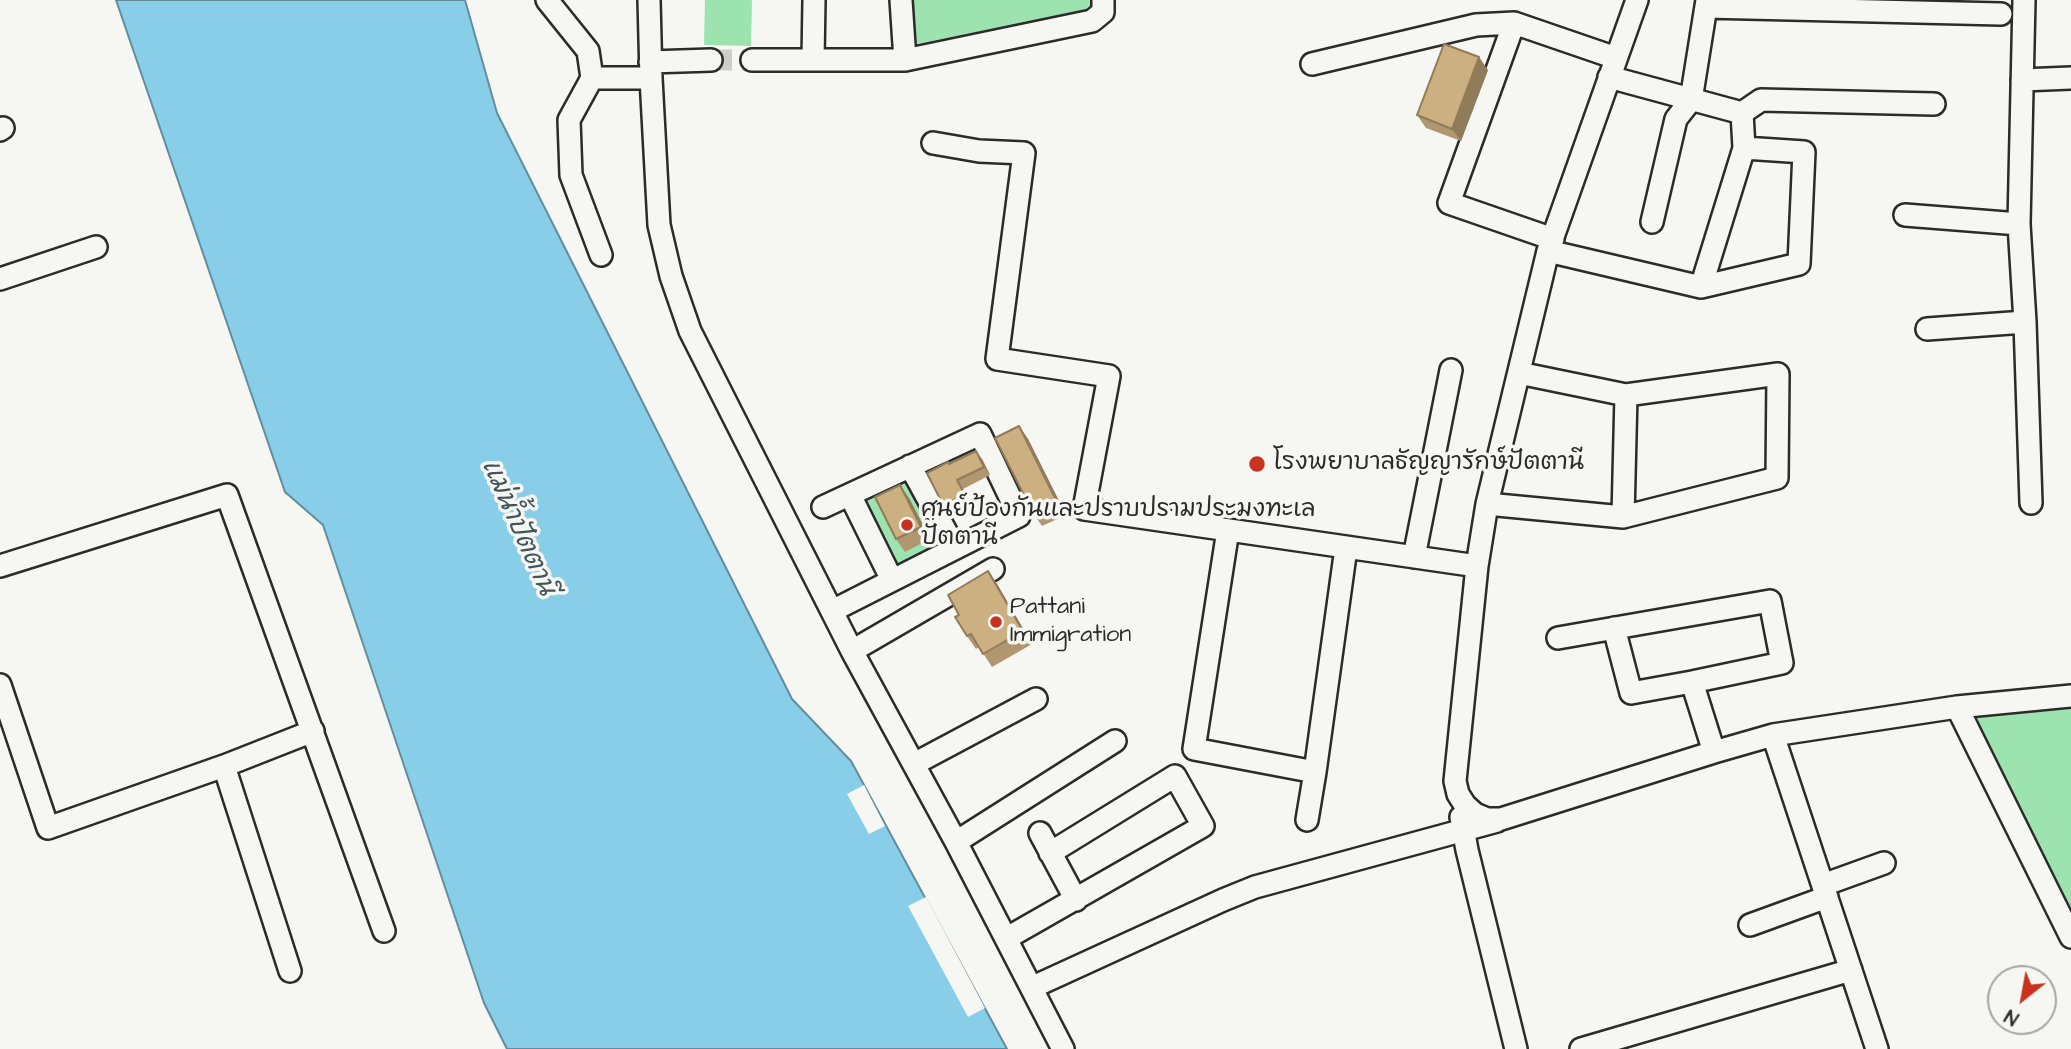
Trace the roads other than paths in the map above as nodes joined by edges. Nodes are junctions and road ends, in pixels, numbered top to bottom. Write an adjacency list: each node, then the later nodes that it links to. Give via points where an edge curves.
1 (547, 0): 18 (street, via 587,51)
2 (649, 0): 17 (street)
3 (814, 0): 13 (street)
4 (901, 0): 14 (street)
5 (1103, 0): 14 (street, via 1103,12 1092,21)
6 (1637, 0): 16 (street)
7 (2024, 0): 20 (street)
8 (1707, 3): 9 (street); 21 (street)
9 (2001, 14)
10 (1514, 23): 15 (street, via 1476,25); 16 (street); 29 (street, via 1449,203)
11 (711, 60): 17 (street)
12 (751, 60): 13 (street)
13 (813, 60): 14 (street)
14 (905, 60)
15 (1312, 64)
16 (1613, 68): 21 (street); 29 (street)
17 (650, 70): 18 (street); 53 (street, via 659,225 675,287 715,384)
18 (592, 78): 31 (street, via 569,120 571,175)
19 (2071, 78): 20 (street)
20 (2022, 80): 28 (street)
21 (1691, 100): 23 (street); 27 (street, via 1676,119)
22 (1934, 104): 23 (street, via 1761,100)
23 (1742, 113): 25 (street)
24 (933, 143): 45 (street, via 1024,153 997,359 1109,376 1084,509)
25 (1744, 148): 33 (street); 33 (street, via 1804,152 1799,264)
26 (1905, 215): 28 (street)
27 (1652, 222)
28 (2019, 224): 34 (street)
29 (1550, 245): 33 (street); 37 (street)
30 (96, 247): 32 (street)
31 (601, 256)
32 (0, 279)
33 (1701, 287)
34 (2025, 322): 35 (street); 42 (street)
35 (1927, 328)
36 (1451, 370): 48 (street)
37 (1519, 373): 38 (street); 41 (street)
38 (1626, 395): 44 (street); 44 (street, via 1778,374 1777,478)
39 (910, 466): 40 (street); 46 (street); 46 (street, via 980,434 1019,516)
40 (850, 495): 43 (street); 52 (street)
41 (1487, 503): 44 (street); 50 (street)
42 (2031, 503)
43 (823, 507)
44 (1623, 517)
45 (1228, 530): 47 (street); 68 (street, via 1194,749)
46 (955, 548): 52 (street)
47 (1346, 548): 48 (street); 68 (street)
48 (1414, 557): 50 (street)
49 (0, 566): 62 (street, via 227,495)
50 (1478, 566): 69 (street, via 1455,781)
51 (993, 569): 56 (street)
52 (892, 580): 53 (street)
53 (832, 611): 56 (street)
54 (1614, 628): 55 (street); 57 (street, via 1631,693); 57 (street, via 1770,601 1782,663)
55 (1558, 638)
56 (852, 651): 66 (street)
57 (1692, 682): 65 (street)
58 (0, 685): 67 (street, via 48,828)
59 (2071, 696): 61 (street)
60 (1036, 699): 66 (street)
61 (1957, 707): 63 (street); 81 (street)
62 (313, 732): 67 (street); 80 (street)
63 (1773, 735): 65 (street); 77 (street)
64 (1115, 741): 74 (street)
65 (1714, 752): 71 (street)
66 (914, 764): 74 (street)
67 (224, 766): 84 (street)
68 (1315, 772): 70 (street)
69 (1458, 794): 71 (street, via 1475,814); 72 (street)
70 (1307, 820)
71 (1501, 820): 72 (street)
72 (1464, 831): 85 (street, via 1255,887); 87 (street)
73 (1041, 833): 75 (street)
74 (956, 842): 82 (street)
75 (1050, 853): 78 (street); 78 (street, via 1175,776 1203,826)
76 (1884, 863): 77 (street)
77 (1825, 891): 79 (street); 83 (street)
78 (1076, 900): 82 (street)
79 (1750, 925)
80 (384, 931)
81 (2071, 937)
82 (1007, 938): 85 (street)
83 (1851, 970): 88 (street); 89 (street)
84 (290, 971)
85 (1033, 987): 86 (street)
86 (1063, 1049)
87 (1516, 1049)
88 (1581, 1049)
89 (1877, 1049)

